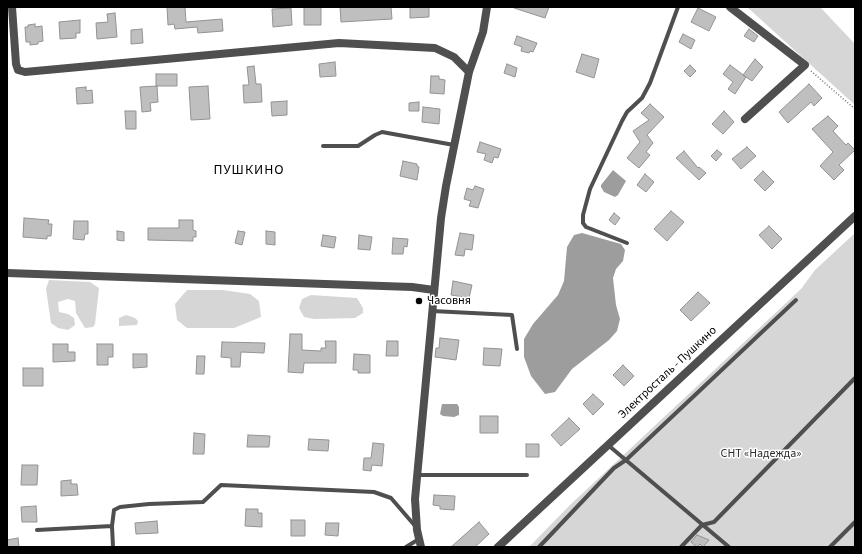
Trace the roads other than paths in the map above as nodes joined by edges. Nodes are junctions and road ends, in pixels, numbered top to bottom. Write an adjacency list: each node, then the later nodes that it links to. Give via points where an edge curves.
1 (12, 7): 5 (street, via 16,64 18,70 25,72 339,43 435,48 454,57)
2 (487, 7): 5 (street, via 483,32)
3 (678, 7): 10 (lane, via 650,83 642,98 627,112 622,121 590,189 583,215 583,223 586,226)
4 (730, 7): 6 (street, via 805,65)
5 (469, 72): 7 (street)
6 (745, 119)
7 (454, 145): 8 (lane, via 382,132 358,146); 12 (street, via 446,186)
8 (323, 146)
9 (855, 216): 17 (street, Электросталь - Пушкино)
10 (627, 243)
11 (7, 273): 12 (street, via 412,287)
12 (434, 290): 14 (street)
13 (796, 300): 18 (lane)
14 (432, 311): 15 (lane, via 512,315); 19 (street)
15 (517, 349)
16 (855, 378): 22 (lane, via 714,522)
17 (608, 445): 18 (lane); 29 (street, Электросталь - Пушкино)
18 (626, 460): 22 (lane); 30 (lane, via 614,468)
19 (417, 475): 20 (lane); 24 (street)
20 (527, 475)
21 (855, 522): 33 (lane)
22 (702, 525): 31 (lane); 32 (lane)
23 (112, 526): 24 (lane, via 114,510 120,507 203,502 221,485 232,484 379,493 391,498); 25 (lane); 27 (lane)
24 (417, 527): 26 (street)
25 (37, 530)
26 (420, 543): 28 (lane)
27 (112, 547)
28 (406, 547)
29 (498, 547)
30 (538, 547)
31 (681, 547)
32 (728, 547)
33 (830, 547)

